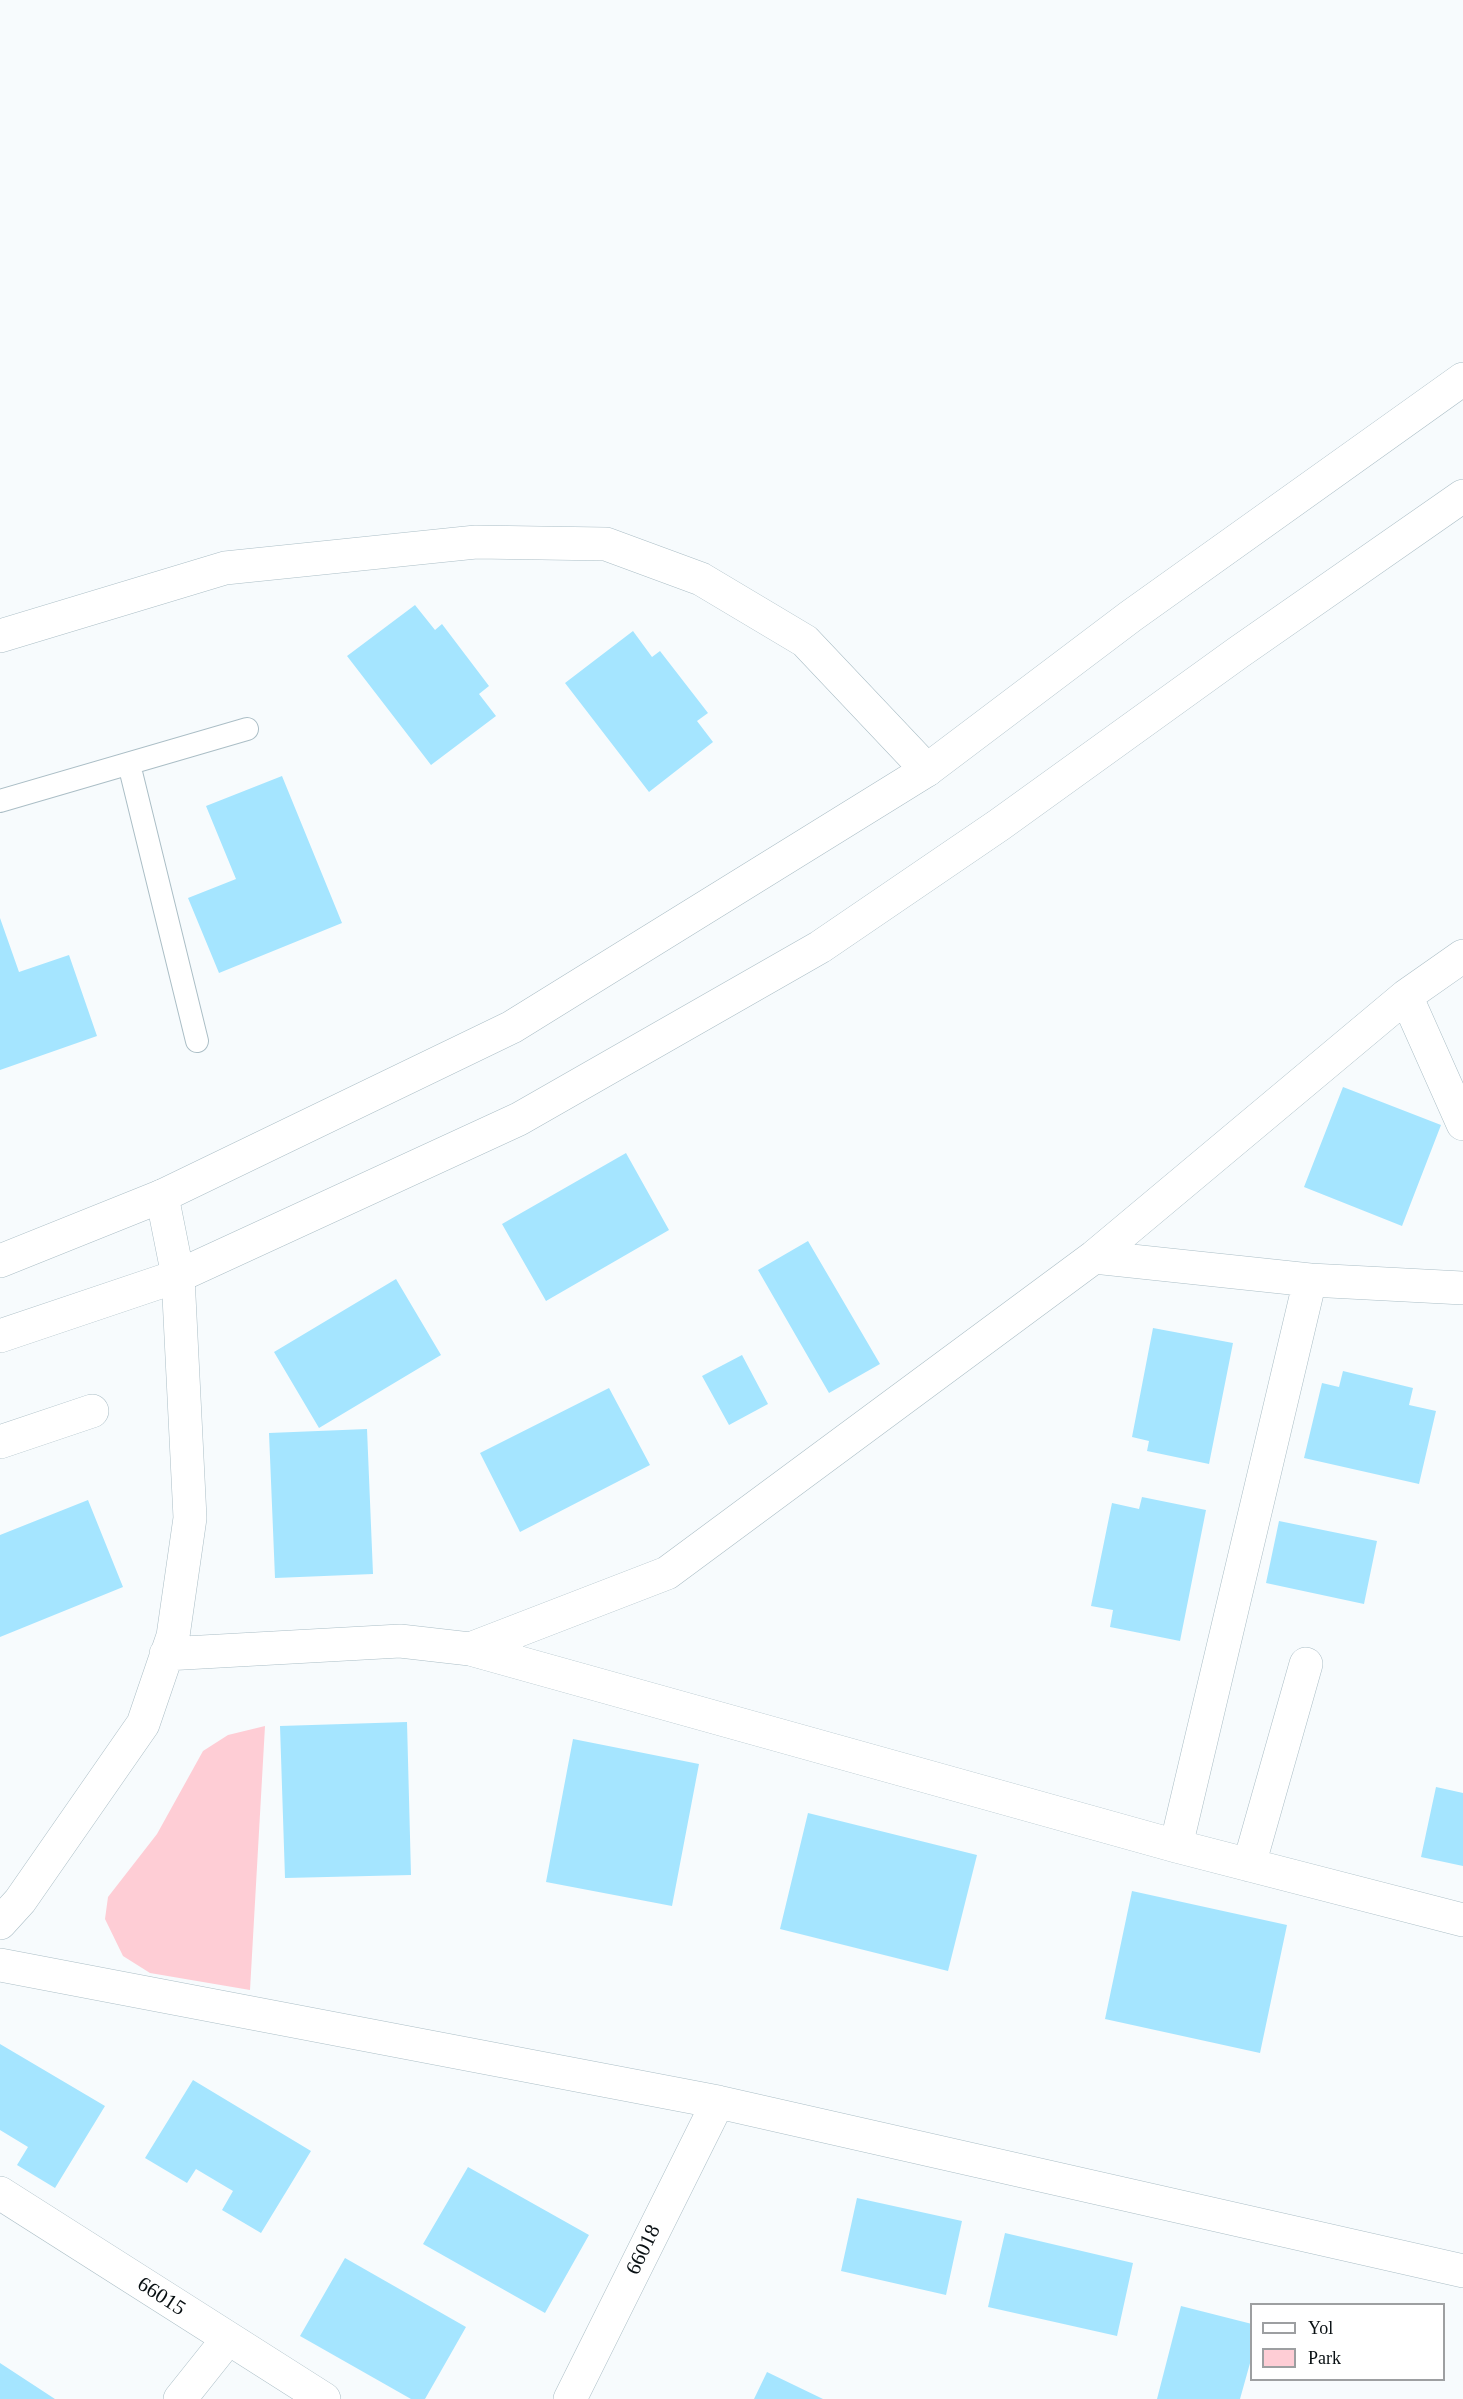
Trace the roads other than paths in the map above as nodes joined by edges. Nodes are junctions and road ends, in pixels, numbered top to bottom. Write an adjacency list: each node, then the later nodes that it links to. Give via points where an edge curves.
1 (1463, 379): 6 (street, via 1131,616)
2 (1463, 496): 15 (street, via 820,947 519,1119)
3 (0, 636): 6 (street, via 225,567 476,542 606,544 701,579 805,641)
4 (247, 729): 5 (lane)
5 (129, 764): 7 (lane); 10 (lane)
6 (927, 770): 12 (street, via 512,1027)
7 (0, 801)
8 (1463, 956): 9 (street)
9 (1406, 996): 11 (street); 13 (street)
10 (197, 1041)
11 (1463, 1124)
12 (162, 1197): 14 (street); 15 (street)
13 (1094, 1257): 16 (street); 21 (street, via 667,1574)
14 (0, 1261)
15 (178, 1276): 18 (street); 22 (street, via 190,1518 173,1636)
16 (1310, 1280): 17 (street); 24 (street)
17 (1463, 1288)
18 (0, 1336)
19 (92, 1411): 20 (street)
20 (0, 1442)
21 (470, 1649): 22 (street, via 400,1641); 24 (street)
22 (166, 1654): 26 (street, via 143,1724)
23 (1306, 1664): 25 (street)
24 (1176, 1846): 25 (street)
25 (1249, 1865): 27 (street)
26 (7, 1908)
27 (1463, 1920)
28 (0, 1965): 29 (street)
29 (718, 2102): 31 (street); 35 (street, 66018)
30 (0, 2193): 32 (street, 66015)
31 (1463, 2271)
32 (227, 2340): 33 (street); 34 (street, 66015)
33 (180, 2399)
34 (324, 2399)
35 (570, 2399)

